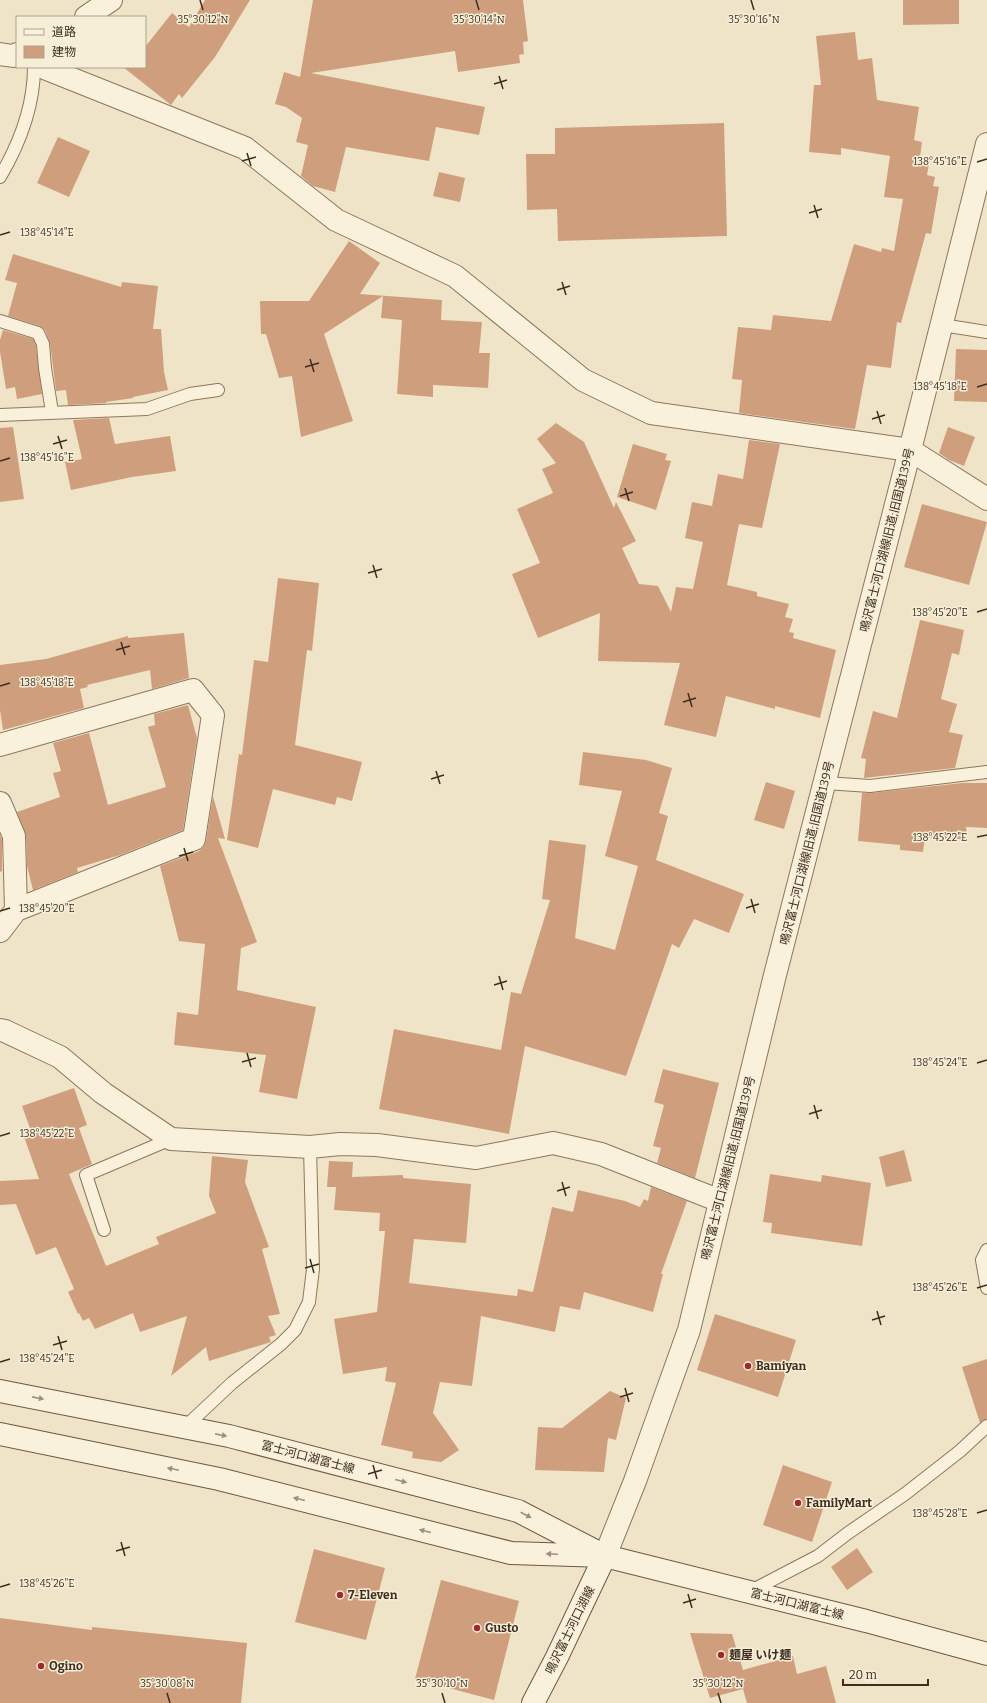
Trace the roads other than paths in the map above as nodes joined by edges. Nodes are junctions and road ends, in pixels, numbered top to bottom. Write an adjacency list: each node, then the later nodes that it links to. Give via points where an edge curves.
1 (111, 0): 2 (street)
2 (87, 16)
3 (34, 68): 6 (lane, via 34,86 25,126)
4 (45, 68): 13 (street, via 245,148 336,220 455,276 583,380 651,413)
5 (987, 144): 8 (street, 鳴沢富士河口湖線旧道;旧国道139号)
6 (0, 177)
7 (0, 321): 11 (lane, via 38,333 43,344)
8 (942, 325): 9 (lane); 13 (street, 鳴沢富士河口湖線旧道;旧国道139号)
9 (987, 332)
10 (218, 390): 11 (lane, via 190,394 147,409)
11 (52, 412): 12 (lane)
12 (0, 416)
13 (910, 450): 14 (street); 17 (street, 鳴沢富士河口湖線旧道;旧国道139号)
14 (987, 499)
15 (0, 746): 19 (street, via 193,690 214,715 194,839)
16 (987, 772): 17 (lane, via 870,786)
17 (825, 783): 24 (street, 鳴沢富士河口湖線旧道;旧国道139号)
18 (0, 803): 19 (street, via 14,836)
19 (16, 910): 20 (street)
20 (0, 931)
21 (0, 1030): 22 (street, via 60,1057 103,1092)
22 (171, 1139): 23 (street); 25 (lane, via 86,1174)
23 (310, 1147): 24 (street, via 340,1144 377,1145 476,1158 553,1143 601,1154); 30 (lane, via 313,1269 309,1302 295,1330)
24 (720, 1201): 32 (street, 鳴沢富士河口湖線旧道;旧国道139号, via 688,1330 635,1481)
25 (104, 1230)
26 (987, 1250): 27 (lane, via 982,1260)
27 (987, 1288)
28 (0, 1391): 30 (street, 富士河口湖富士線, one-way to 30)
29 (987, 1426): 33 (lane, via 960,1451 905,1494 818,1556)
30 (184, 1428): 32 (street, 富士河口湖富士線, one-way to 32, via 229,1436 518,1511)
31 (0, 1434): 32 (street, 富士河口湖富士線, one-way to 31, via 511,1553 219,1479)
32 (605, 1556): 33 (street, 富士河口湖富士線); 35 (street, 鳴沢富士河口湖線)
33 (748, 1592): 34 (street, 富士河口湖富士線)
34 (987, 1654)
35 (533, 1703)

